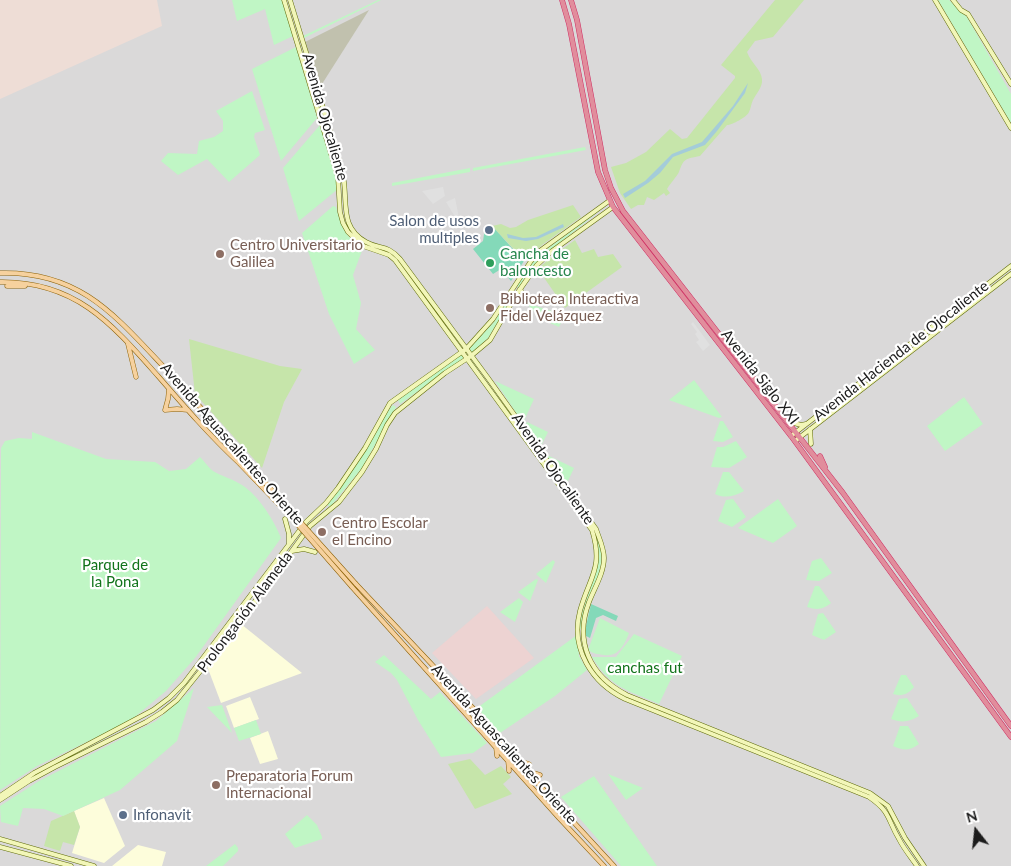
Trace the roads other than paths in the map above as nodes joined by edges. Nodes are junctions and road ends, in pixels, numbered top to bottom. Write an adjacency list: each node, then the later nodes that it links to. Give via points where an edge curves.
1 (284, 0): 24 (main road, Avenida Ojocaliente, via 338,177 340,212 348,232 363,246 395,260)
2 (290, 0): 24 (main road, Avenida Ojocaliente, via 340,163 345,212 352,230 368,244 396,254)
3 (562, 0): 11 (highway, Avenida Siglo XXI, via 598,172)
4 (571, 0): 10 (highway, Avenida Siglo XXI, via 602,159)
5 (935, 0): 8 (main road)
6 (953, 0): 7 (main road, via 968,14)
7 (1011, 84)
8 (1011, 128)
9 (611, 175): 10 (highway)
10 (611, 188): 13 (highway, Avenida Siglo XXI)
11 (609, 202): 12 (highway, Avenida Siglo XXI); 24 (main road, Prolongación Alameda, via 536,255 493,318)
12 (612, 207): 21 (main road, Prolongación Alameda, via 544,258); 27 (highway, Avenida Siglo XXI)
13 (623, 211): 14 (highway); 34 (highway, Avenida Siglo XXI, via 697,300)
14 (634, 218)
15 (1011, 266): 32 (main road, Avenida Hacienda de Ojocaliente)
16 (0, 273): 45 (main road, Avenida Aguascalientes Oriente, bridge, via 55,280 82,292 111,312 192,396)
17 (1011, 274): 33 (main road, Avenida Hacienda de Ojocaliente)
18 (0, 282): 19 (main road, Avenida Aguascalientes Oriente)
19 (39, 285): 20 (main road); 23 (main road, Avenida Aguascalientes Oriente, via 84,304)
20 (7, 286)
21 (520, 289): 22 (main road); 25 (main road, Prolongación Alameda, via 490,340)
22 (526, 300)
23 (128, 342): 26 (main road); 29 (main road, Avenida Aguascalientes Oriente)
24 (464, 350): 25 (main road, Avenida Ojocaliente); 42 (main road, Prolongación Alameda, via 390,403 338,488)
25 (469, 357): 43 (main road, Prolongación Alameda, via 394,413 362,472 339,502 310,526); 63 (main road, Avenida Ojocaliente, via 592,530 597,546 596,564 580,612 578,632 582,656 598,681 625,700 869,798 887,813 899,840); 64 (main road, Avenida Ojocaliente, via 596,529 604,560 584,615 582,631 588,654 602,678 627,695 870,793 888,806)
26 (136, 376)
27 (748, 381): 28 (highway); 35 (highway, Avenida Siglo XXI)
28 (744, 385)
29 (168, 389): 30 (main road, Avenida Aguascalientes Oriente); 30 (main road, via 165,410)
30 (188, 410): 45 (main road, Avenida Aguascalientes Oriente, bridge)
31 (794, 423): 32 (main road)
32 (808, 423): 34 (main road, Avenida Hacienda de Ojocaliente)
33 (810, 430): 36 (main road, Avenida Hacienda de Ojocaliente); 38 (main road)
34 (796, 432): 35 (main road, Avenida Hacienda de Ojocaliente); 36 (highway, Avenida Siglo XXI)
35 (791, 436): 37 (highway, Avenida Siglo XXI)
36 (801, 437): 37 (main road, Avenida Hacienda de Ojocaliente); 40 (highway, Avenida Siglo XXI)
37 (795, 441): 47 (highway, Avenida Siglo XXI)
38 (811, 444)
39 (820, 456): 40 (highway)
40 (827, 473): 46 (highway, Avenida Siglo XXI, via 845,492)
41 (285, 519): 42 (main road)
42 (288, 545): 56 (main road, Prolongación Alameda, via 184,683 169,698 146,714 34,773)
43 (292, 551): 44 (main road, via 304,549); 56 (main road, Prolongación Alameda, via 185,692 171,705 146,722)
44 (315, 552)
45 (354, 586): 48 (main road, Avenida Aguascalientes Oriente); 51 (main road, Avenida Aguascalientes Oriente, via 464,698)
46 (1011, 726)
47 (1011, 737)
48 (496, 747): 49 (main road); 50 (main road, Avenida Aguascalientes Oriente)
49 (497, 756)
50 (508, 760): 53 (main road); 61 (main road, Avenida Aguascalientes Oriente)
51 (517, 760): 52 (main road); 54 (main road, Avenida Aguascalientes Oriente)
52 (529, 764)
53 (509, 771)
54 (527, 771): 55 (main road); 62 (main road, Avenida Aguascalientes Oriente)
55 (540, 775)
56 (0, 798)
57 (0, 839): 60 (main road)
58 (0, 847): 59 (main road)
59 (71, 866)
60 (94, 866)
61 (604, 866)
62 (614, 866)
63 (917, 866)
64 (924, 866)

